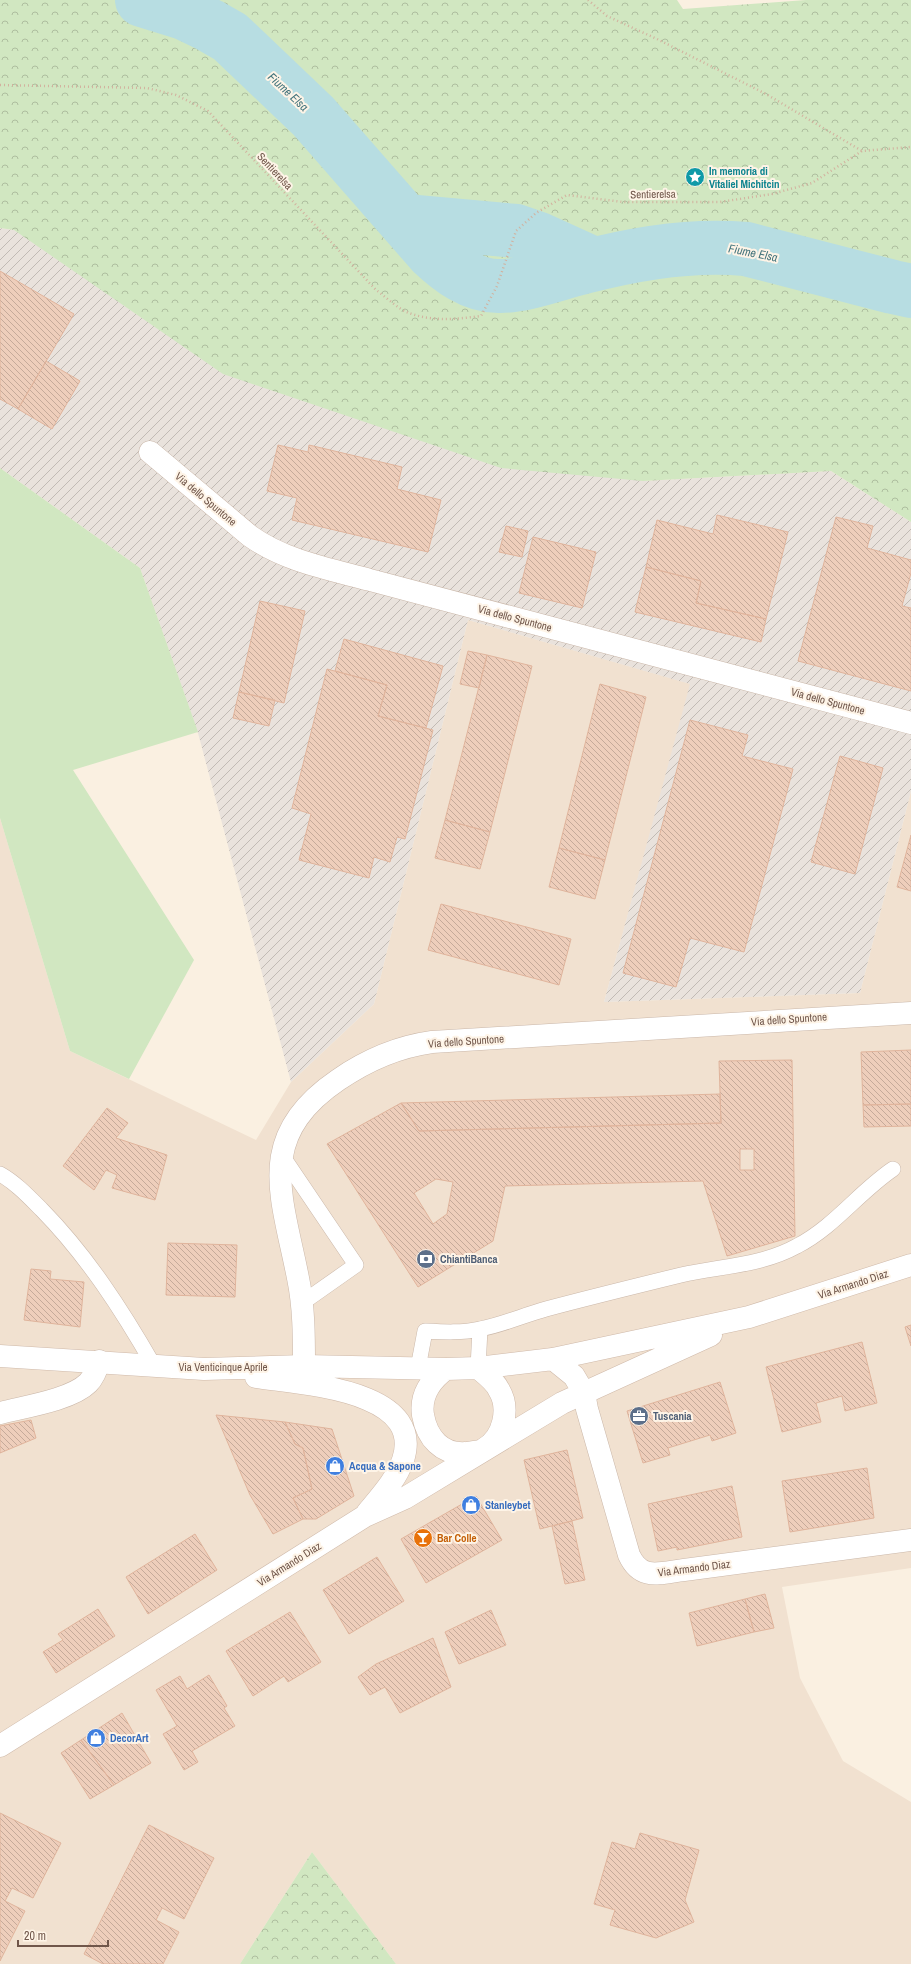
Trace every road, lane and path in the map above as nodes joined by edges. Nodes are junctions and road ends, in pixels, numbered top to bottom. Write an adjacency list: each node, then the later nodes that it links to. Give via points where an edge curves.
1 (588, 0): 4 (path, via 607,16 766,94)
2 (0, 85): 4 (path, Sentierelsa, via 147,88 176,95 208,111 376,290 409,313 437,319 481,316 498,286 516,231 536,213 566,194 623,202 720,202 772,194 812,183)
3 (911, 147): 4 (path, Sentierelsa)
4 (862, 151)
5 (150, 452): 6 (main road, Via dello Spuntone, via 250,536 295,559)
6 (911, 723)
7 (911, 1013): 8 (main road, Via dello Spuntone, via 432,1042 404,1047 365,1062 317,1096 292,1126)
8 (281, 1154): 12 (main road, Via dello Spuntone, via 280,1186); 12 (lane, via 356,1265)
9 (894, 1169): 14 (lane, via 876,1181 825,1229 798,1246 770,1258 661,1280 546,1309)
10 (0, 1174): 18 (lane, via 29,1196 70,1240 109,1292)
11 (911, 1265): 13 (main road, Via Armando Diaz)
12 (302, 1303): 19 (main road, Via dello Spuntone)
13 (749, 1317): 16 (main road, Via Armando Diaz); 24 (main road, Via Armando Diaz)
14 (480, 1330): 20 (lane, via 425,1331); 21 (lane)
15 (0, 1356): 17 (main road, Via Venticinque Aprile)
16 (553, 1360): 21 (main road, Via Armando Diaz); 24 (main road, via 574,1376)
17 (99, 1361): 18 (main road, Via Venticinque Aprile); 25 (main road, via 89,1382 76,1391)
18 (154, 1366): 22 (main road, Via Venticinque Aprile)
19 (304, 1366): 20 (main road, Via Venticinque Aprile); 22 (main road, Via Venticinque Aprile)
20 (418, 1368): 23 (main road, Via Venticinque Aprile)
21 (478, 1368): 23 (main road, Via Armando Diaz); 26 (main road, via 499,1389 504,1400 505,1414 502,1427)
22 (204, 1369): 27 (main road, via 344,1391 392,1413 398,1419 405,1436 403,1461 391,1482)
23 (446, 1369): 26 (main road, via 432,1381 425,1394 422,1412 428,1433 442,1448 458,1453)
24 (584, 1393): 26 (main road, Via Armando Diaz); 28 (main road, Via Armando Diaz, via 629,1554 632,1563 640,1570 655,1573 684,1570)
25 (0, 1413)
26 (484, 1449): 27 (main road, Via Armando Diaz, via 405,1498)
27 (365, 1516): 29 (main road, Via Armando Diaz)
28 (911, 1540)
29 (0, 1746)

